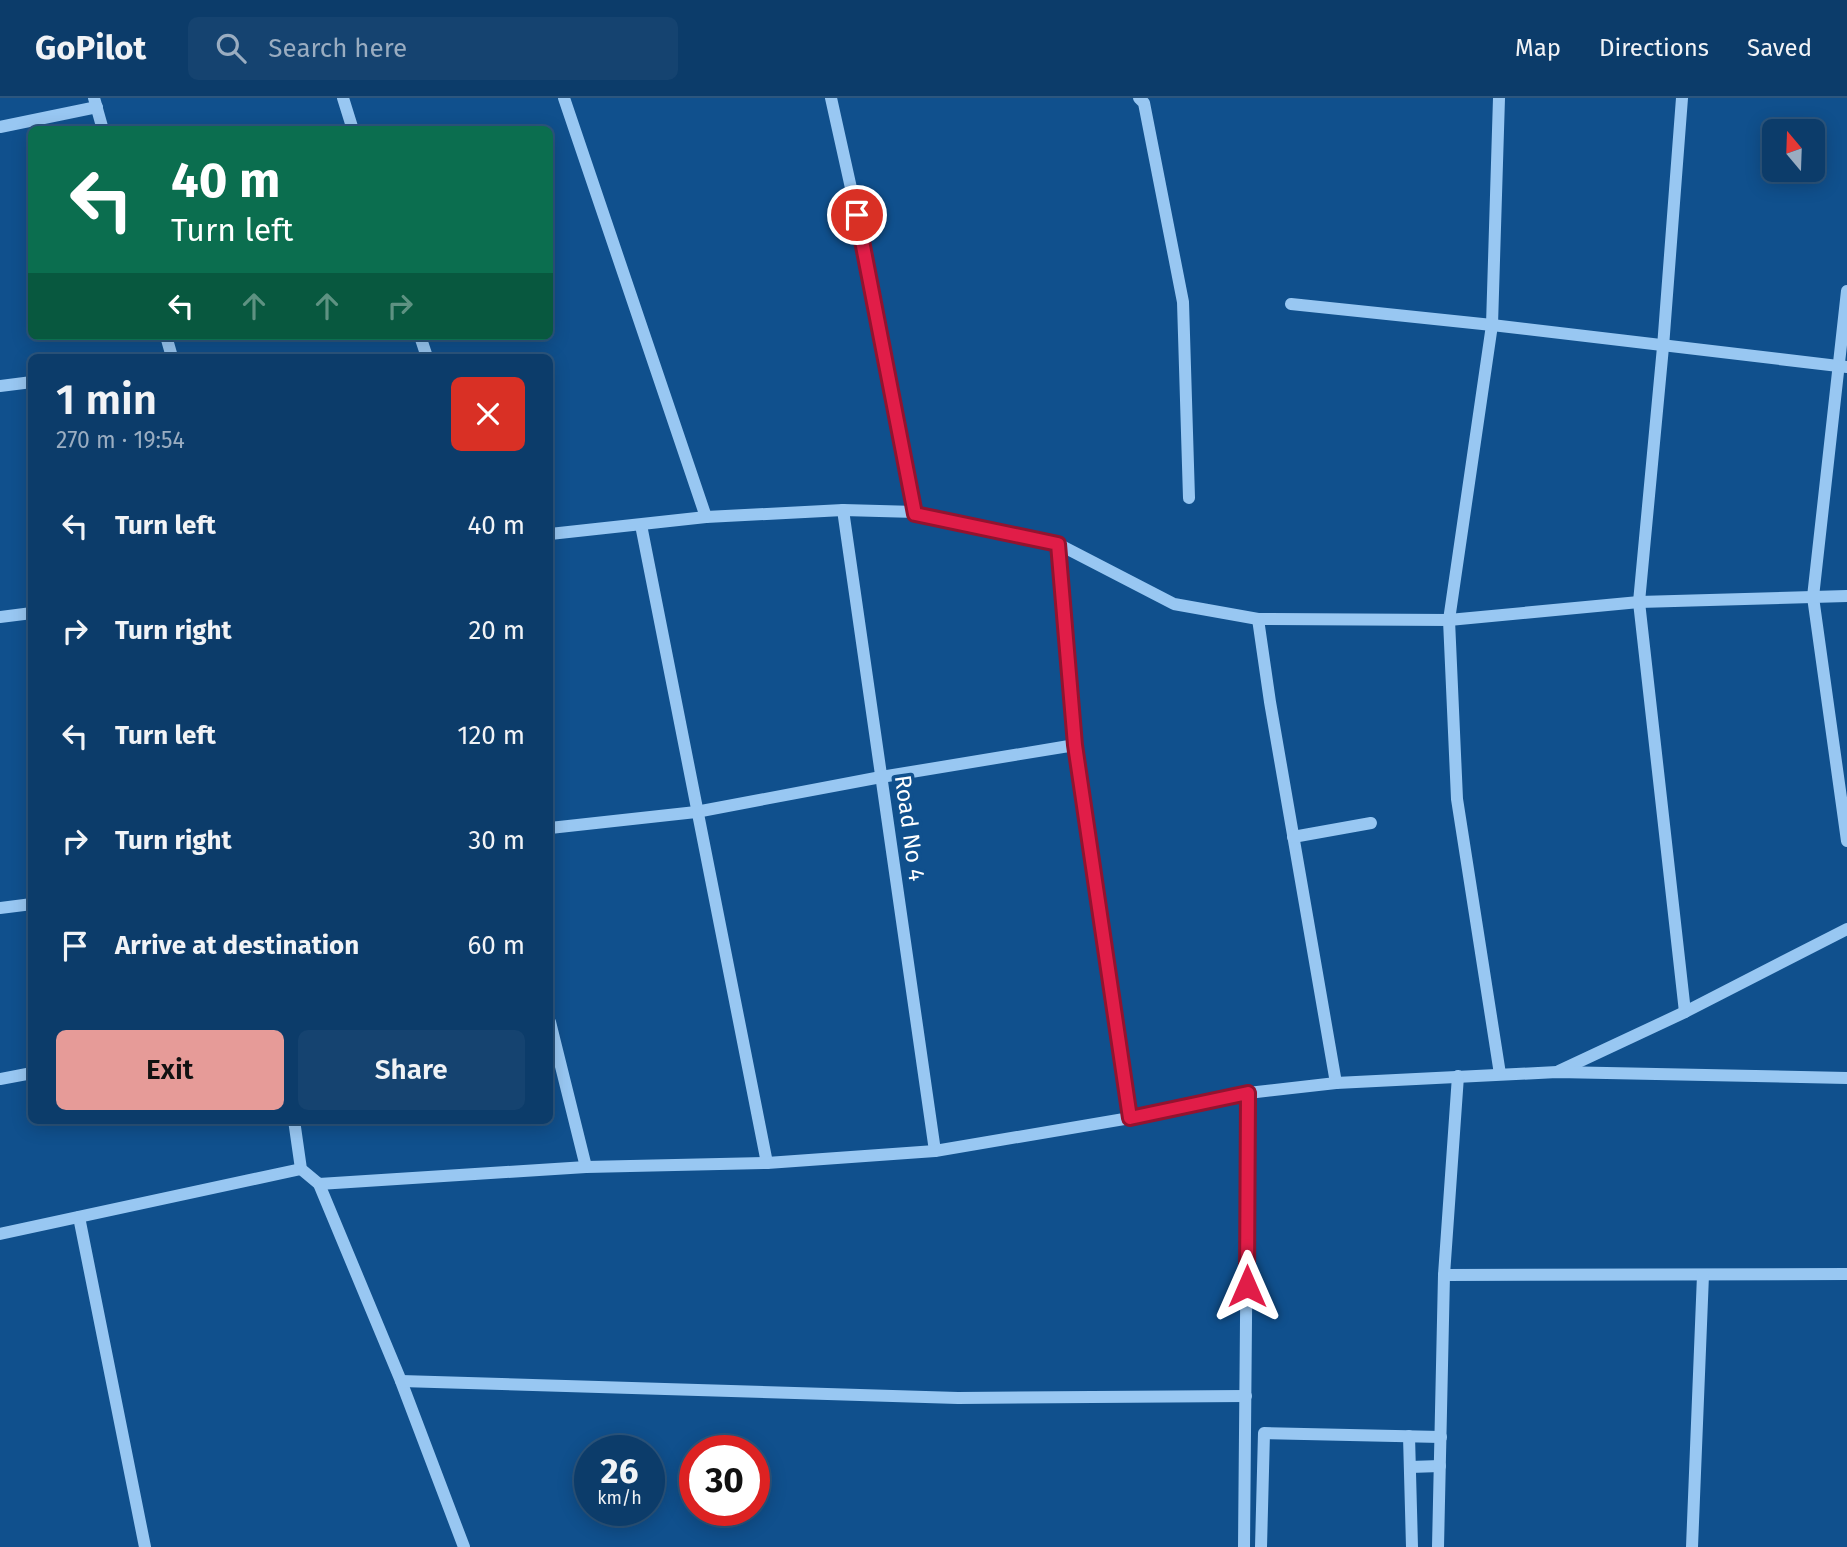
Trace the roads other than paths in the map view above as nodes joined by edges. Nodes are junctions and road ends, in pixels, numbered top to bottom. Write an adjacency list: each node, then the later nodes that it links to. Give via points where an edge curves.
1 (343, 98): 9 (street)
2 (564, 98): 21 (street)
3 (831, 98): 20 (street)
4 (1139, 98): 18 (street, via 1144,103 1183,302)
5 (1499, 98): 13 (street)
6 (1682, 98): 14 (street)
7 (95, 102): 8 (street); 10 (street)
8 (102, 126)
9 (352, 126)
10 (0, 127)
11 (1847, 291): 15 (street)
12 (1291, 304): 13 (street)
13 (1492, 325): 14 (street); 31 (street)
14 (1663, 347): 15 (street); 27 (street)
15 (1844, 367): 26 (street)
16 (28, 382): 17 (street)
17 (0, 386)
18 (1189, 498)
19 (843, 510): 20 (street); 21 (street); 33 (street, Road No 4)
20 (916, 512): 24 (street)
21 (706, 517): 22 (street)
22 (641, 525): 23 (street); 34 (street)
23 (553, 534)
24 (1058, 544): 30 (street, via 1174,604); 32 (street)
25 (1847, 596): 26 (street)
26 (1813, 597): 27 (street); 38 (street)
27 (1639, 602): 31 (street); 42 (street)
28 (28, 614): 29 (street)
29 (0, 617)
30 (1258, 619): 31 (street); 37 (street)
31 (1449, 620): 46 (street, via 1457,799)
32 (1075, 745): 33 (street); 52 (street)
33 (881, 777): 34 (street); 54 (street, Road No 4)
34 (696, 812): 36 (street); 55 (street)
35 (1371, 823): 37 (street)
36 (553, 828)
37 (1293, 838): 50 (street)
38 (1847, 841)
39 (28, 904): 40 (street)
40 (0, 908)
41 (1847, 929): 42 (street)
42 (1685, 1012): 44 (street)
43 (553, 1034): 56 (street)
44 (1557, 1072): 46 (street); 48 (street)
45 (28, 1074): 49 (street)
46 (1500, 1074): 47 (street)
47 (1458, 1076): 50 (street); 61 (street)
48 (1847, 1078)
49 (0, 1079)
50 (1336, 1083): 51 (street)
51 (1248, 1093): 52 (street); 65 (street)
52 (1130, 1118): 54 (street)
53 (295, 1124): 57 (street)
54 (935, 1151): 55 (street)
55 (767, 1163): 56 (street)
56 (586, 1167): 58 (street)
57 (301, 1169): 58 (street); 59 (street)
58 (319, 1184): 64 (street)
59 (79, 1217): 60 (street); 70 (street)
60 (0, 1234)
61 (1444, 1275): 62 (street); 67 (street)
62 (1703, 1275): 63 (street); 76 (street)
63 (1847, 1275)
64 (401, 1381): 65 (street, via 958,1398); 71 (street)
65 (1246, 1396): 72 (street)
66 (1409, 1436): 67 (street); 69 (street); 73 (street, via 1264,1433)
67 (1441, 1437): 68 (street)
68 (1440, 1466): 69 (street); 75 (street)
69 (1410, 1467): 74 (street)
70 (145, 1547)
71 (464, 1547)
72 (1244, 1547)
73 (1261, 1547)
74 (1412, 1547)
75 (1438, 1547)
76 (1692, 1547)

